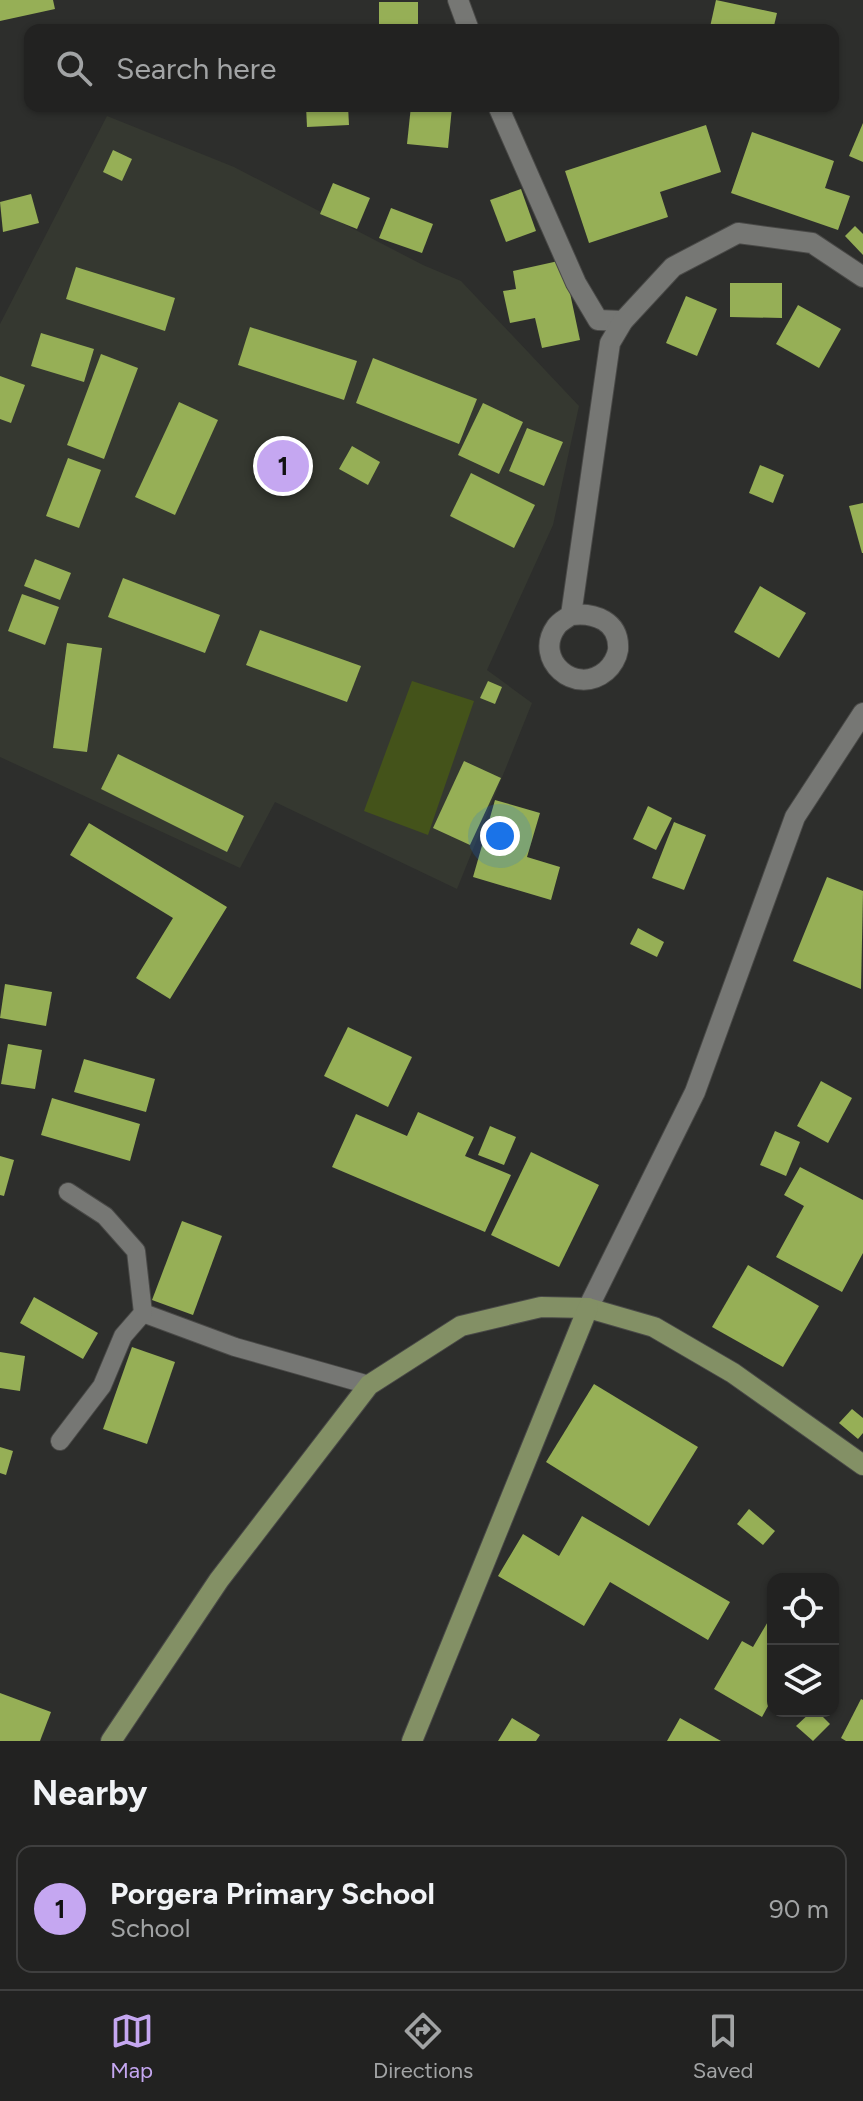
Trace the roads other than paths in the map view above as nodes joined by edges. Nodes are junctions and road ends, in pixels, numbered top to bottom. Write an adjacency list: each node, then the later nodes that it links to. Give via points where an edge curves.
1 (458, 0): 2 (street)
2 (467, 24)
3 (501, 112): 5 (street, via 576,283 598,320)
4 (863, 277): 5 (street, via 812,243 738,233 673,267)
5 (623, 321): 6 (street, via 610,343)
6 (571, 615)
7 (863, 713): 9 (street, via 795,817 695,1092)
8 (68, 1192): 10 (lane, via 105,1216 136,1251)
9 (588, 1308): 11 (main road, via 541,1307 461,1326); 13 (main road, via 654,1327 733,1373); 15 (main road)
10 (143, 1313): 11 (lane, via 235,1347); 12 (lane, via 123,1336 102,1386)
11 (369, 1385): 14 (main road, via 219,1580)
12 (60, 1441)
13 (863, 1465)
14 (111, 1741)
15 (412, 1741)

